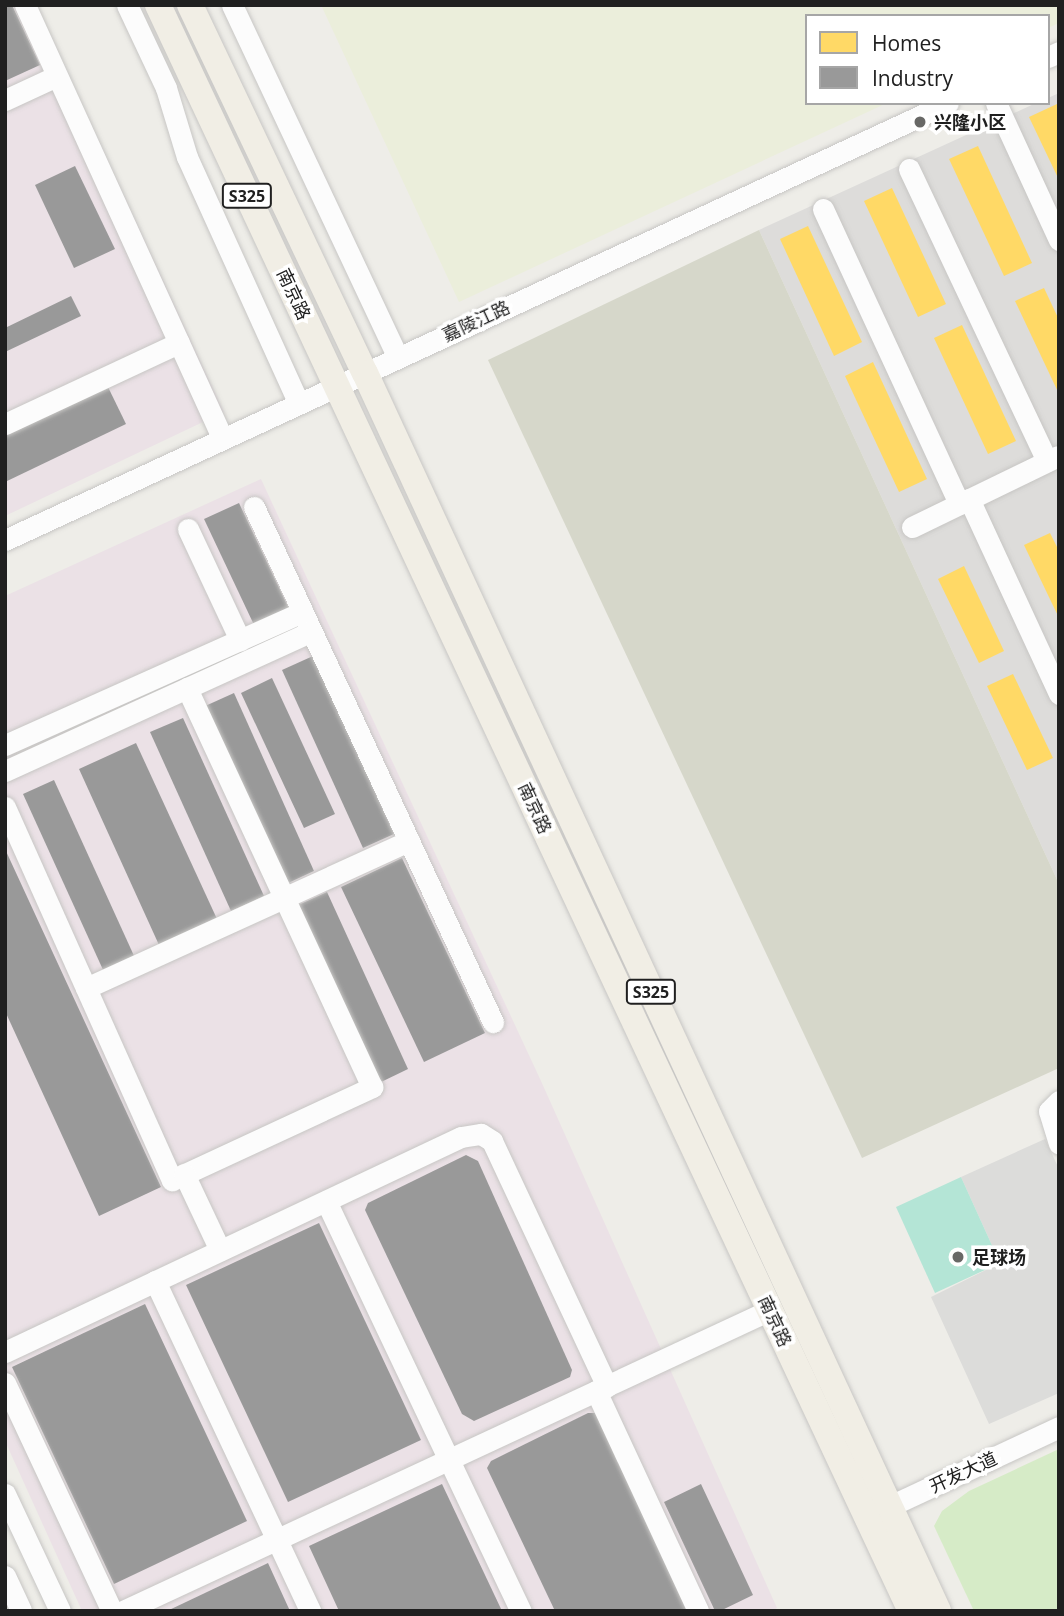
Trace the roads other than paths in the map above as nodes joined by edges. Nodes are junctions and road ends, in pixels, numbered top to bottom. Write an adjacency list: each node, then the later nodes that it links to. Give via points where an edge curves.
1 (25, 5): 6 (street)
2 (127, 5): 17 (street, via 166,88 187,157)
3 (158, 5): 16 (main road, 南京路 / S325)
4 (190, 5): 15 (main road, 南京路 / S325)
5 (232, 5): 14 (street)
6 (57, 76): 7 (street); 13 (street)
7 (5, 100)
8 (944, 105): 14 (street, 嘉陵江路)
9 (997, 105): 12 (street)
10 (909, 169): 20 (street)
11 (823, 208): 21 (street)
12 (1059, 240)
13 (179, 344): 18 (street); 19 (street)
14 (398, 357): 15 (street, 嘉陵江路)
15 (365, 373): 16 (street, 嘉陵江路); 50 (main road, 南京路 / S325)
16 (337, 386): 17 (street, 嘉陵江路); 43 (main road, 南京路 / S325)
17 (299, 404): 19 (street, 嘉陵江路)
18 (5, 425)
19 (223, 439): 25 (street, 嘉陵江路)
20 (1053, 458): 21 (street)
21 (964, 502): 23 (street); 29 (street)
22 (254, 507): 26 (street)
23 (912, 527)
24 (188, 530): 27 (street)
25 (5, 540)
26 (307, 622): 27 (street); 28 (street); 33 (street)
27 (240, 640): 30 (street)
28 (187, 688): 31 (street); 34 (street)
29 (1059, 694)
30 (5, 745)
31 (5, 771)
32 (5, 807): 35 (street)
33 (409, 841): 34 (street); 36 (street)
34 (284, 898): 35 (street); 39 (street, via 372,1087)
35 (86, 988): 39 (street, via 172,1180)
36 (493, 1022)
37 (1059, 1101): 38 (street, via 1049,1111)
38 (1059, 1144)
39 (184, 1174): 41 (street)
40 (326, 1200): 41 (street); 46 (street, via 461,1137 481,1134 492,1141); 48 (street)
41 (220, 1250): 42 (street)
42 (155, 1281): 44 (street); 51 (street)
43 (770, 1310): 46 (street); 50 (main road, 南京路 / S325)
44 (5, 1352)
45 (5, 1383): 55 (street)
46 (601, 1388): 48 (street); 59 (street)
47 (1059, 1427): 50 (street, 开发大道)
48 (449, 1459): 51 (street); 58 (street)
49 (5, 1494): 54 (street)
50 (877, 1511): 60 (main road, 南京路 / S325); 61 (main road, 南京路 / S325)
51 (276, 1539): 56 (street); 57 (street)
52 (5, 1576): 53 (street)
53 (22, 1611)
54 (60, 1611)
55 (113, 1611)
56 (123, 1611)
57 (310, 1611)
58 (521, 1611)
59 (698, 1611)
60 (911, 1611)
61 (938, 1611)

